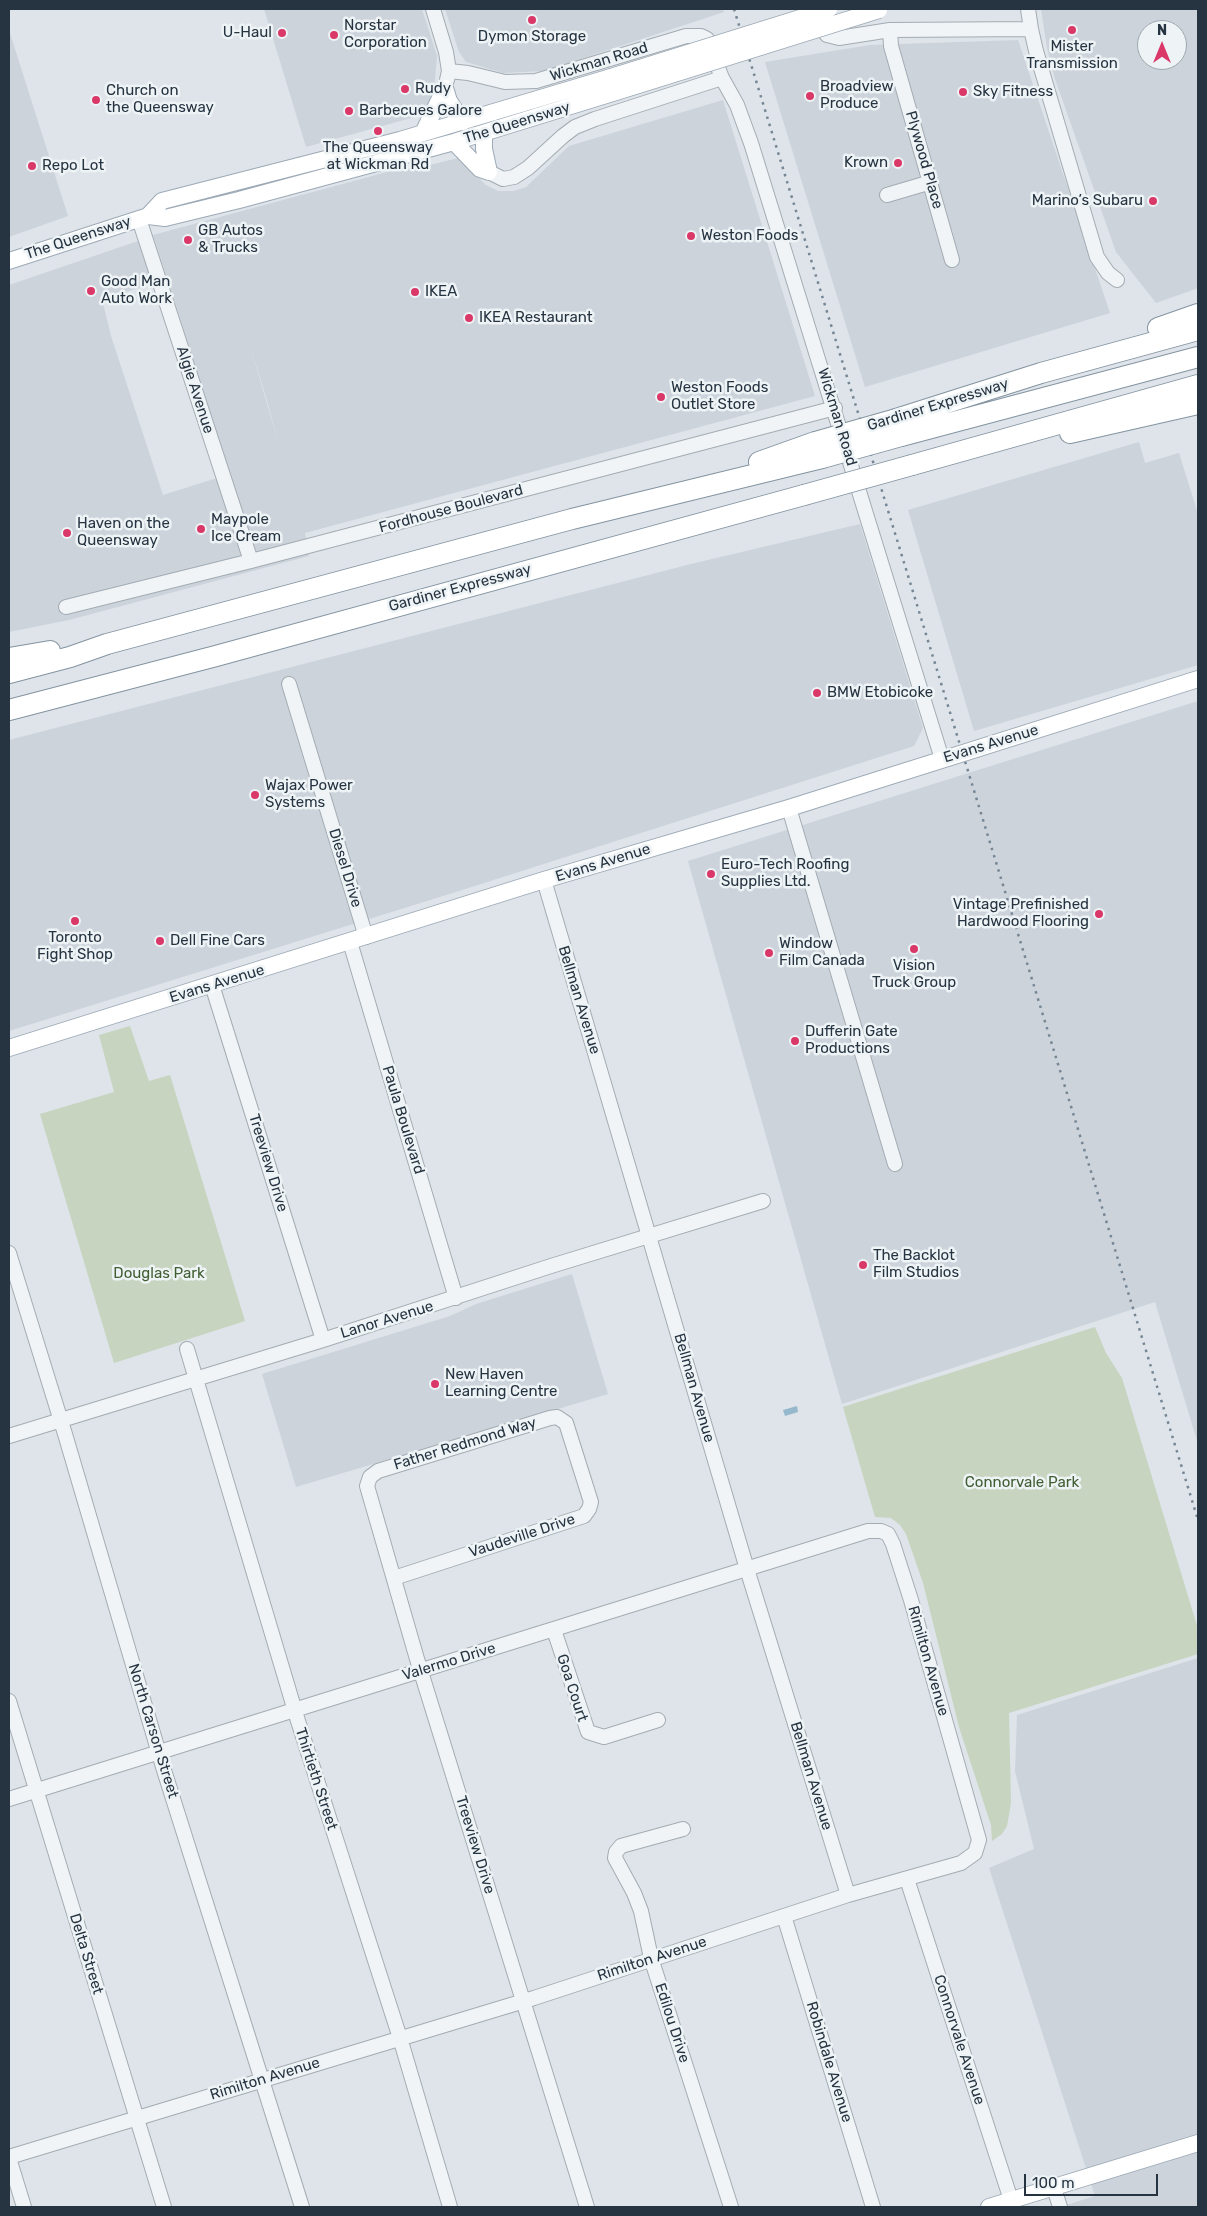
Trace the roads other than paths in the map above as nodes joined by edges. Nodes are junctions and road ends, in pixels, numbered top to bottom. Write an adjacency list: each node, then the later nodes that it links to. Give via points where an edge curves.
1 (433, 9): 8 (street)
2 (814, 9): 7 (street, via 818,26 833,37)
3 (829, 9): 10 (main road, The Queensway, bridge)
4 (880, 9): 10 (main road, The Queensway, bridge)
5 (1028, 9): 6 (street)
6 (1031, 29): 7 (street); 22 (street, via 1097,257)
7 (890, 30): 17 (street, Plywood Place, via 891,46)
8 (449, 71): 9 (street, Wickman Road, via 506,82 536,81 695,35 707,39); 11 (street)
9 (722, 78): 16 (street, via 575,127 514,177 503,179); 29 (street, Wickman Road, via 737,105 751,143)
10 (614, 85): 12 (main road, The Queensway); 14 (main road, The Queensway)
11 (445, 88): 12 (main road); 13 (main road)
12 (463, 122): 13 (main road, The Queensway)
13 (423, 133): 19 (main road, The Queensway, via 162,201)
14 (484, 134): 15 (main road, The Queensway); 16 (main road)
15 (454, 142): 16 (main road, via 480,169); 19 (main road, The Queensway, via 165,218)
16 (489, 172)
17 (931, 182): 18 (street); 20 (street, Plywood Place)
18 (887, 195)
19 (144, 217): 21 (main road, The Queensway); 32 (street, Algie Avenue)
20 (952, 260)
21 (9, 261)
22 (1117, 280)
23 (1198, 314): 26 (highway)
24 (1198, 330): 26 (highway, Gardiner Expressway)
25 (1198, 357): 30 (highway, Gardiner Expressway)
26 (1041, 373): 30 (highway, Gardiner Expressway)
27 (1198, 385): 31 (highway, Gardiner Expressway)
28 (1198, 404): 31 (highway, Gardiner Expressway, via 1084,431)
29 (835, 408): 32 (street, Fordhouse Boulevard); 40 (street, Wickman Road)
30 (898, 427): 34 (highway, Gardiner Expressway, bridge, via 680,492)
31 (912, 465): 39 (highway, Gardiner Expressway, bridge)
32 (251, 561): 33 (street, Fordhouse Boulevard)
33 (66, 607)
34 (107, 644): 35 (highway); 36 (highway, Gardiner Expressway, via 70,658)
35 (9, 658)
36 (9, 673)
37 (1198, 679): 40 (main road, Evans Avenue)
38 (289, 684): 43 (street, Diesel Drive)
39 (9, 710)
40 (942, 759): 41 (main road, Evans Avenue)
41 (789, 808): 42 (main road, Evans Avenue); 47 (street)
42 (544, 880): 43 (main road, Evans Avenue); 49 (street, Bellman Avenue)
43 (366, 937): 44 (main road, Evans Avenue)
44 (350, 942): 45 (main road, Evans Avenue); 51 (street, Paula Boulevard)
45 (212, 985): 46 (main road, Evans Avenue); 52 (street, Treeview Drive)
46 (9, 1048)
47 (895, 1164)
48 (763, 1201): 49 (street, Lanor Avenue)
49 (650, 1236): 51 (street, Lanor Avenue); 60 (street, Bellman Avenue)
50 (9, 1253): 55 (street, North Carson Street)
51 (456, 1298): 52 (street, Lanor Avenue)
52 (323, 1340): 54 (street, Lanor Avenue)
53 (187, 1349): 54 (street, Thirtieth Street)
54 (196, 1380): 55 (street, Lanor Avenue); 65 (street, Thirtieth Street)
55 (60, 1420): 57 (street, Lanor Avenue); 67 (street, North Carson Street)
56 (566, 1423): 58 (street, Father Redmond Way, via 556,1417 550,1418 378,1471); 61 (street, Vaudeville Drive, via 591,1502 584,1516)
57 (9, 1436)
58 (368, 1482): 61 (street, Treeview Drive, via 367,1491)
59 (888, 1534): 60 (street, Valermo Drive, via 868,1531); 71 (street, Rimilton Avenue, via 911,1600 979,1840 974,1853 961,1862)
60 (747, 1569): 62 (street, Valermo Drive); 72 (street, Bellman Avenue)
61 (394, 1578): 63 (street, Treeview Drive)
62 (554, 1630): 63 (street, Valermo Drive); 66 (street, Goa Court, via 588,1732 604,1737)
63 (421, 1671): 65 (street, Valermo Drive); 75 (street, Treeview Drive)
64 (9, 1701): 68 (street, Delta Street)
65 (295, 1710): 67 (street, Valermo Drive); 76 (street, Thirtieth Street)
66 (658, 1720)
67 (159, 1752): 68 (street, Valermo Drive); 77 (street, North Carson Street)
68 (35, 1791): 69 (street, Valermo Drive); 78 (street, Delta Street)
69 (9, 1799)
70 (683, 1829): 74 (street, Edilou Drive, via 622,1846 616,1852 615,1858 641,1912)
71 (907, 1879): 72 (street, Rimilton Avenue); 82 (street, Connorvale Avenue)
72 (848, 1895): 73 (street, Rimilton Avenue)
73 (784, 1916): 74 (street, Rimilton Avenue); 89 (street, Robindale Avenue)
74 (651, 1958): 75 (street, Rimilton Avenue); 88 (street, Edilou Drive)
75 (524, 2000): 76 (street, Rimilton Avenue); 87 (street, Treeview Drive)
76 (400, 2038): 77 (street, Rimilton Avenue); 86 (street, Thirtieth Street)
77 (261, 2080): 78 (street, Rimilton Avenue); 85 (street, North Carson Street)
78 (137, 2118): 80 (street, Rimilton Avenue); 84 (street, Delta Street)
79 (1198, 2143): 81 (main road)
80 (9, 2157): 83 (street)
81 (1054, 2188): 82 (main road); 91 (street)
82 (1011, 2200): 90 (main road)
83 (24, 2207)
84 (164, 2207)
85 (302, 2207)
86 (450, 2207)
87 (587, 2207)
88 (731, 2207)
89 (872, 2207)
90 (989, 2207)
91 (1060, 2207)

